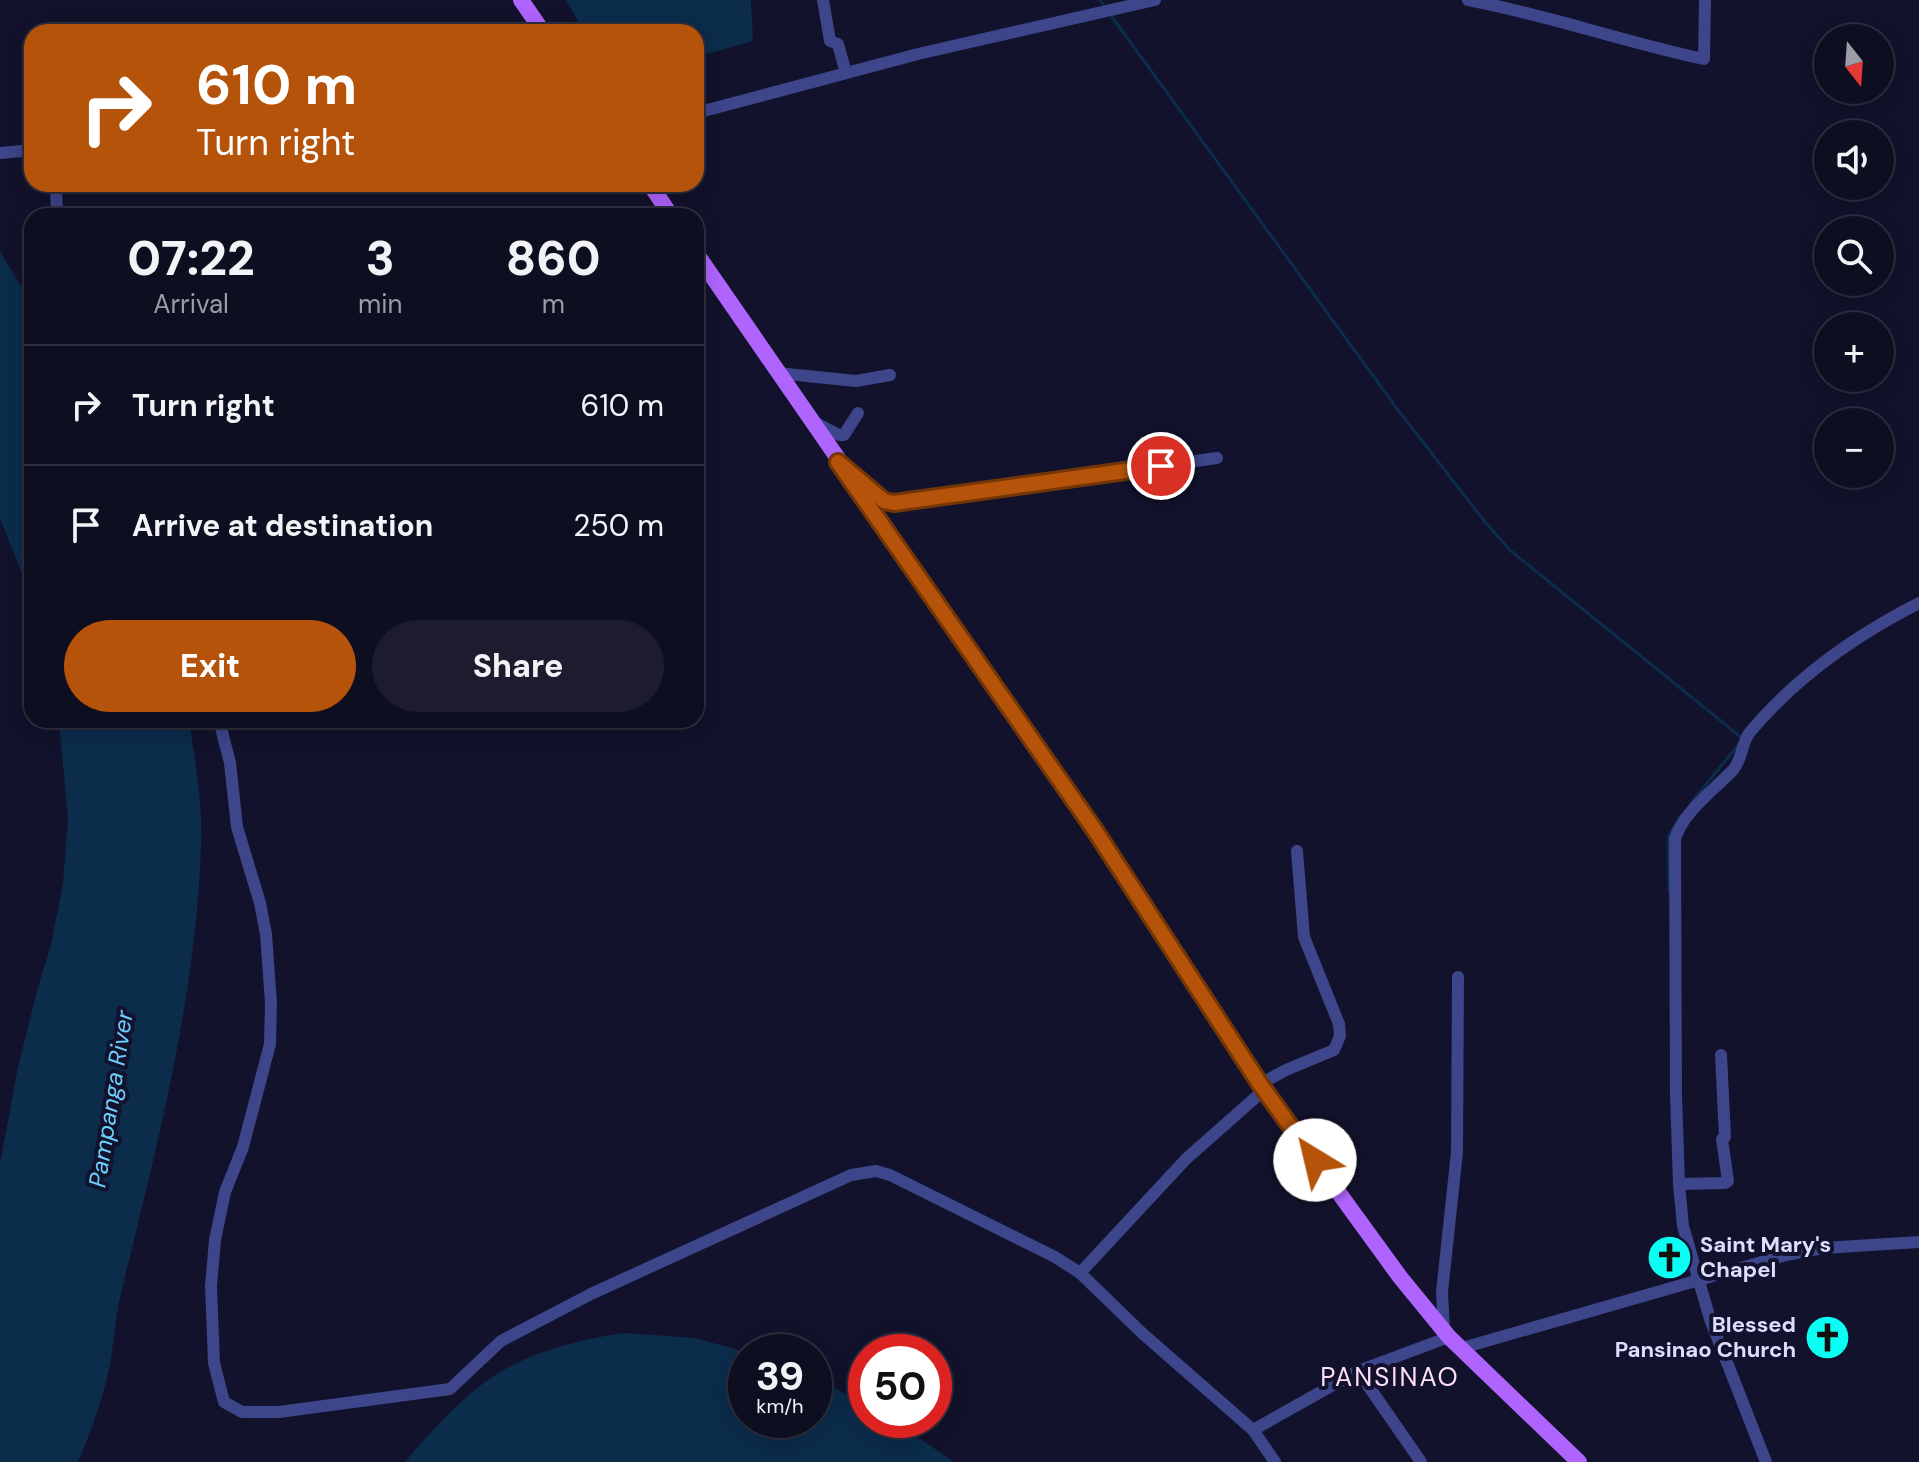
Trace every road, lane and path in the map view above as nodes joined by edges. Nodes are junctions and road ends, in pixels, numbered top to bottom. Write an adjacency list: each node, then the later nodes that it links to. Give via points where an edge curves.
1 (521, 0): 7 (main road)
2 (823, 0): 8 (street, via 830,41 838,44)
3 (1155, 0): 6 (street)
4 (1468, 0): 5 (street, via 1704,59)
5 (1705, 0)
6 (1113, 5): 8 (street)
7 (538, 24)
8 (846, 73): 9 (street)
9 (704, 111)
10 (24, 151): 11 (street)
11 (0, 153)
12 (704, 265): 13 (main road)
13 (777, 373): 14 (street, via 856,381); 16 (main road)
14 (890, 375)
15 (858, 413): 16 (street, via 844,435)
16 (809, 419): 18 (main road)
17 (1217, 458): 18 (street, via 894,503 884,501)
18 (838, 462): 24 (main road, via 1094,829)
19 (1919, 603): 25 (street, via 1814,668 1749,733 1740,761 1678,830 1674,854)
20 (221, 728): 27 (street, via 237,827 266,934 271,1003 270,1044 215,1240 214,1363 224,1402 242,1412 279,1412 450,1389 501,1341 591,1294 861,1172 890,1175)
21 (1297, 851): 24 (street, via 1304,937 1340,1036 1334,1050)
22 (1458, 977): 29 (street, via 1457,1152 1442,1292)
23 (1721, 1055): 25 (street, via 1728,1181)
24 (1262, 1087): 27 (street, via 1176,1169); 29 (main road, via 1400,1277)
25 (1679, 1184): 28 (street, via 1687,1246)
26 (1919, 1242): 28 (street, via 1811,1249)
27 (1080, 1273): 31 (street)
28 (1698, 1280): 29 (street); 35 (street)
29 (1452, 1338): 30 (street); 34 (main road)
30 (1358, 1371): 31 (street); 33 (street)
31 (1253, 1430): 32 (street)
32 (1275, 1462)
33 (1421, 1462)
34 (1579, 1462)
35 (1766, 1462)

